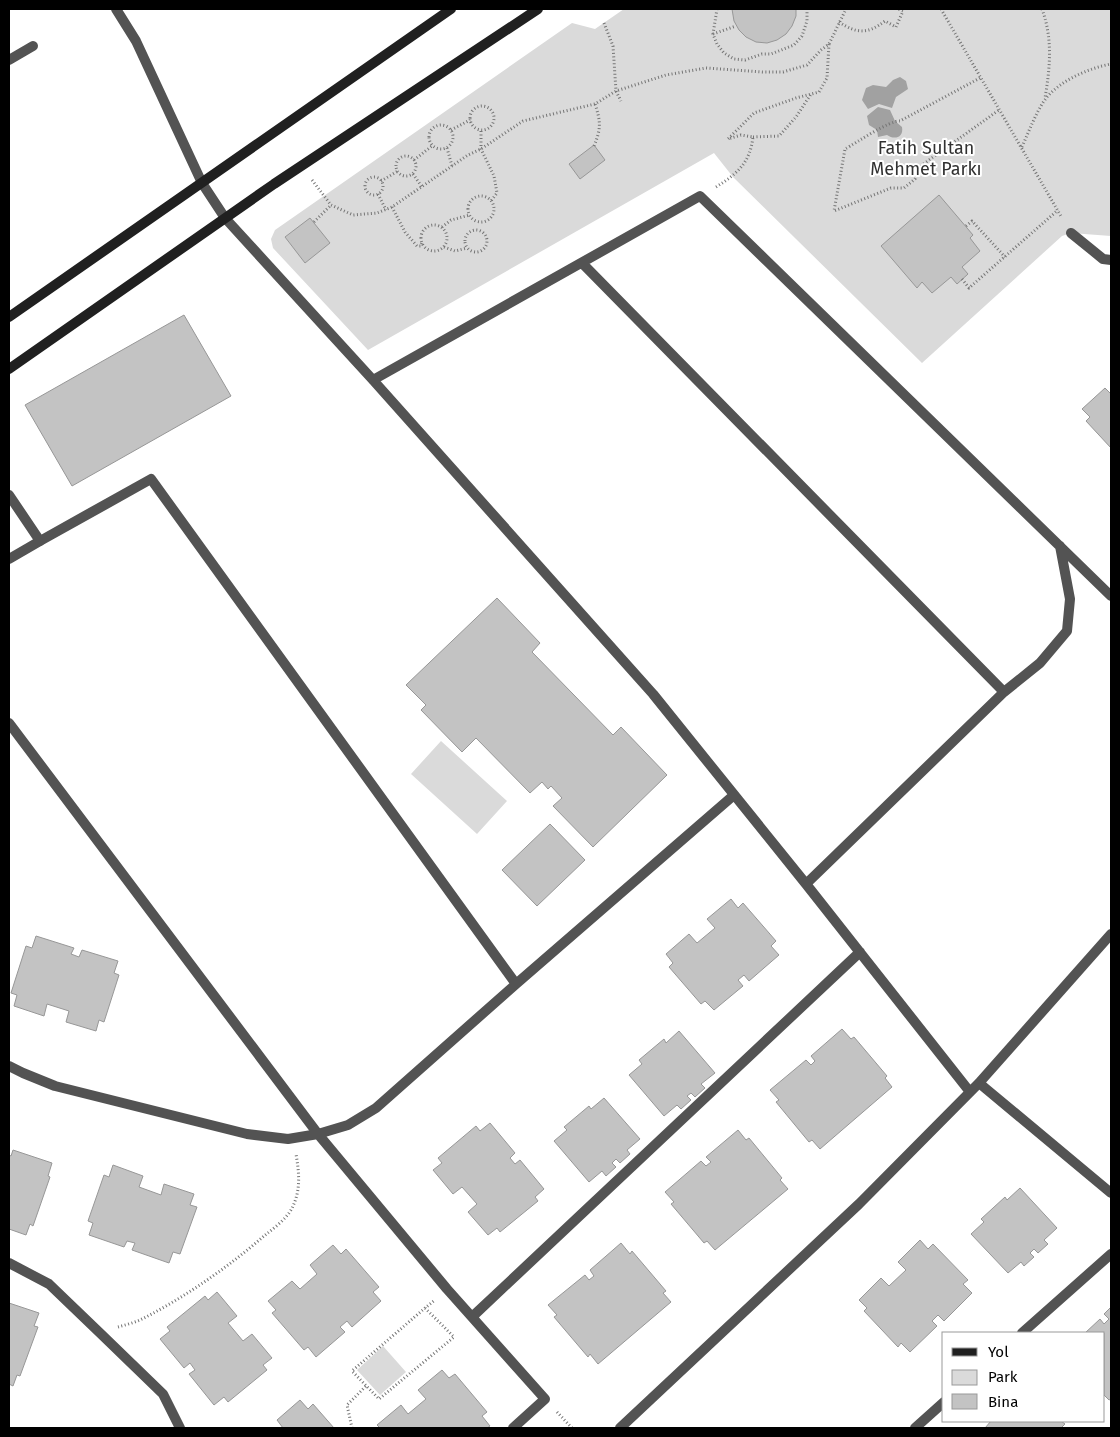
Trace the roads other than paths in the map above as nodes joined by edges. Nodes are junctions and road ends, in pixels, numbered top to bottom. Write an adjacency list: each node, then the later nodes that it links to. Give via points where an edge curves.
1 (116, 9): 6 (street, via 136,41)
2 (451, 9): 6 (main road)
3 (538, 9): 7 (main road)
4 (33, 46): 5 (street)
5 (9, 60)
6 (202, 183): 7 (street); 11 (main road)
7 (225, 218): 12 (main road); 13 (street)
8 (1071, 233): 9 (street, via 1103,259)
9 (1111, 260)
10 (582, 263): 13 (street); 16 (street, via 700,196); 19 (street)
11 (9, 317)
12 (9, 369)
13 (373, 380): 21 (street, via 653,694)
14 (9, 495): 15 (street)
15 (40, 541): 17 (street); 25 (street, via 151,479)
16 (1060, 546): 18 (street); 19 (street, via 1070,599 1067,631 1040,663)
17 (9, 559)
18 (1111, 596)
19 (1004, 692): 22 (street)
20 (9, 723): 29 (street)
21 (734, 796): 22 (street); 25 (street)
22 (806, 884): 24 (street)
23 (1111, 934): 27 (street)
24 (860, 952): 28 (street); 33 (street)
25 (516, 984): 29 (street, via 376,1108 348,1124)
26 (9, 1066): 29 (street, via 55,1086 247,1134 288,1139)
27 (980, 1083): 28 (street); 30 (street)
28 (970, 1092): 38 (street, via 859,1204)
29 (318, 1134): 33 (street)
30 (1111, 1193)
31 (1111, 1254): 34 (street)
32 (9, 1263): 36 (street, via 49,1284 164,1394)
33 (472, 1317): 37 (street, via 545,1399)
34 (1023, 1332)
35 (942, 1404): 39 (street)
36 (180, 1428)
37 (514, 1428)
38 (620, 1428)
39 (914, 1428)

